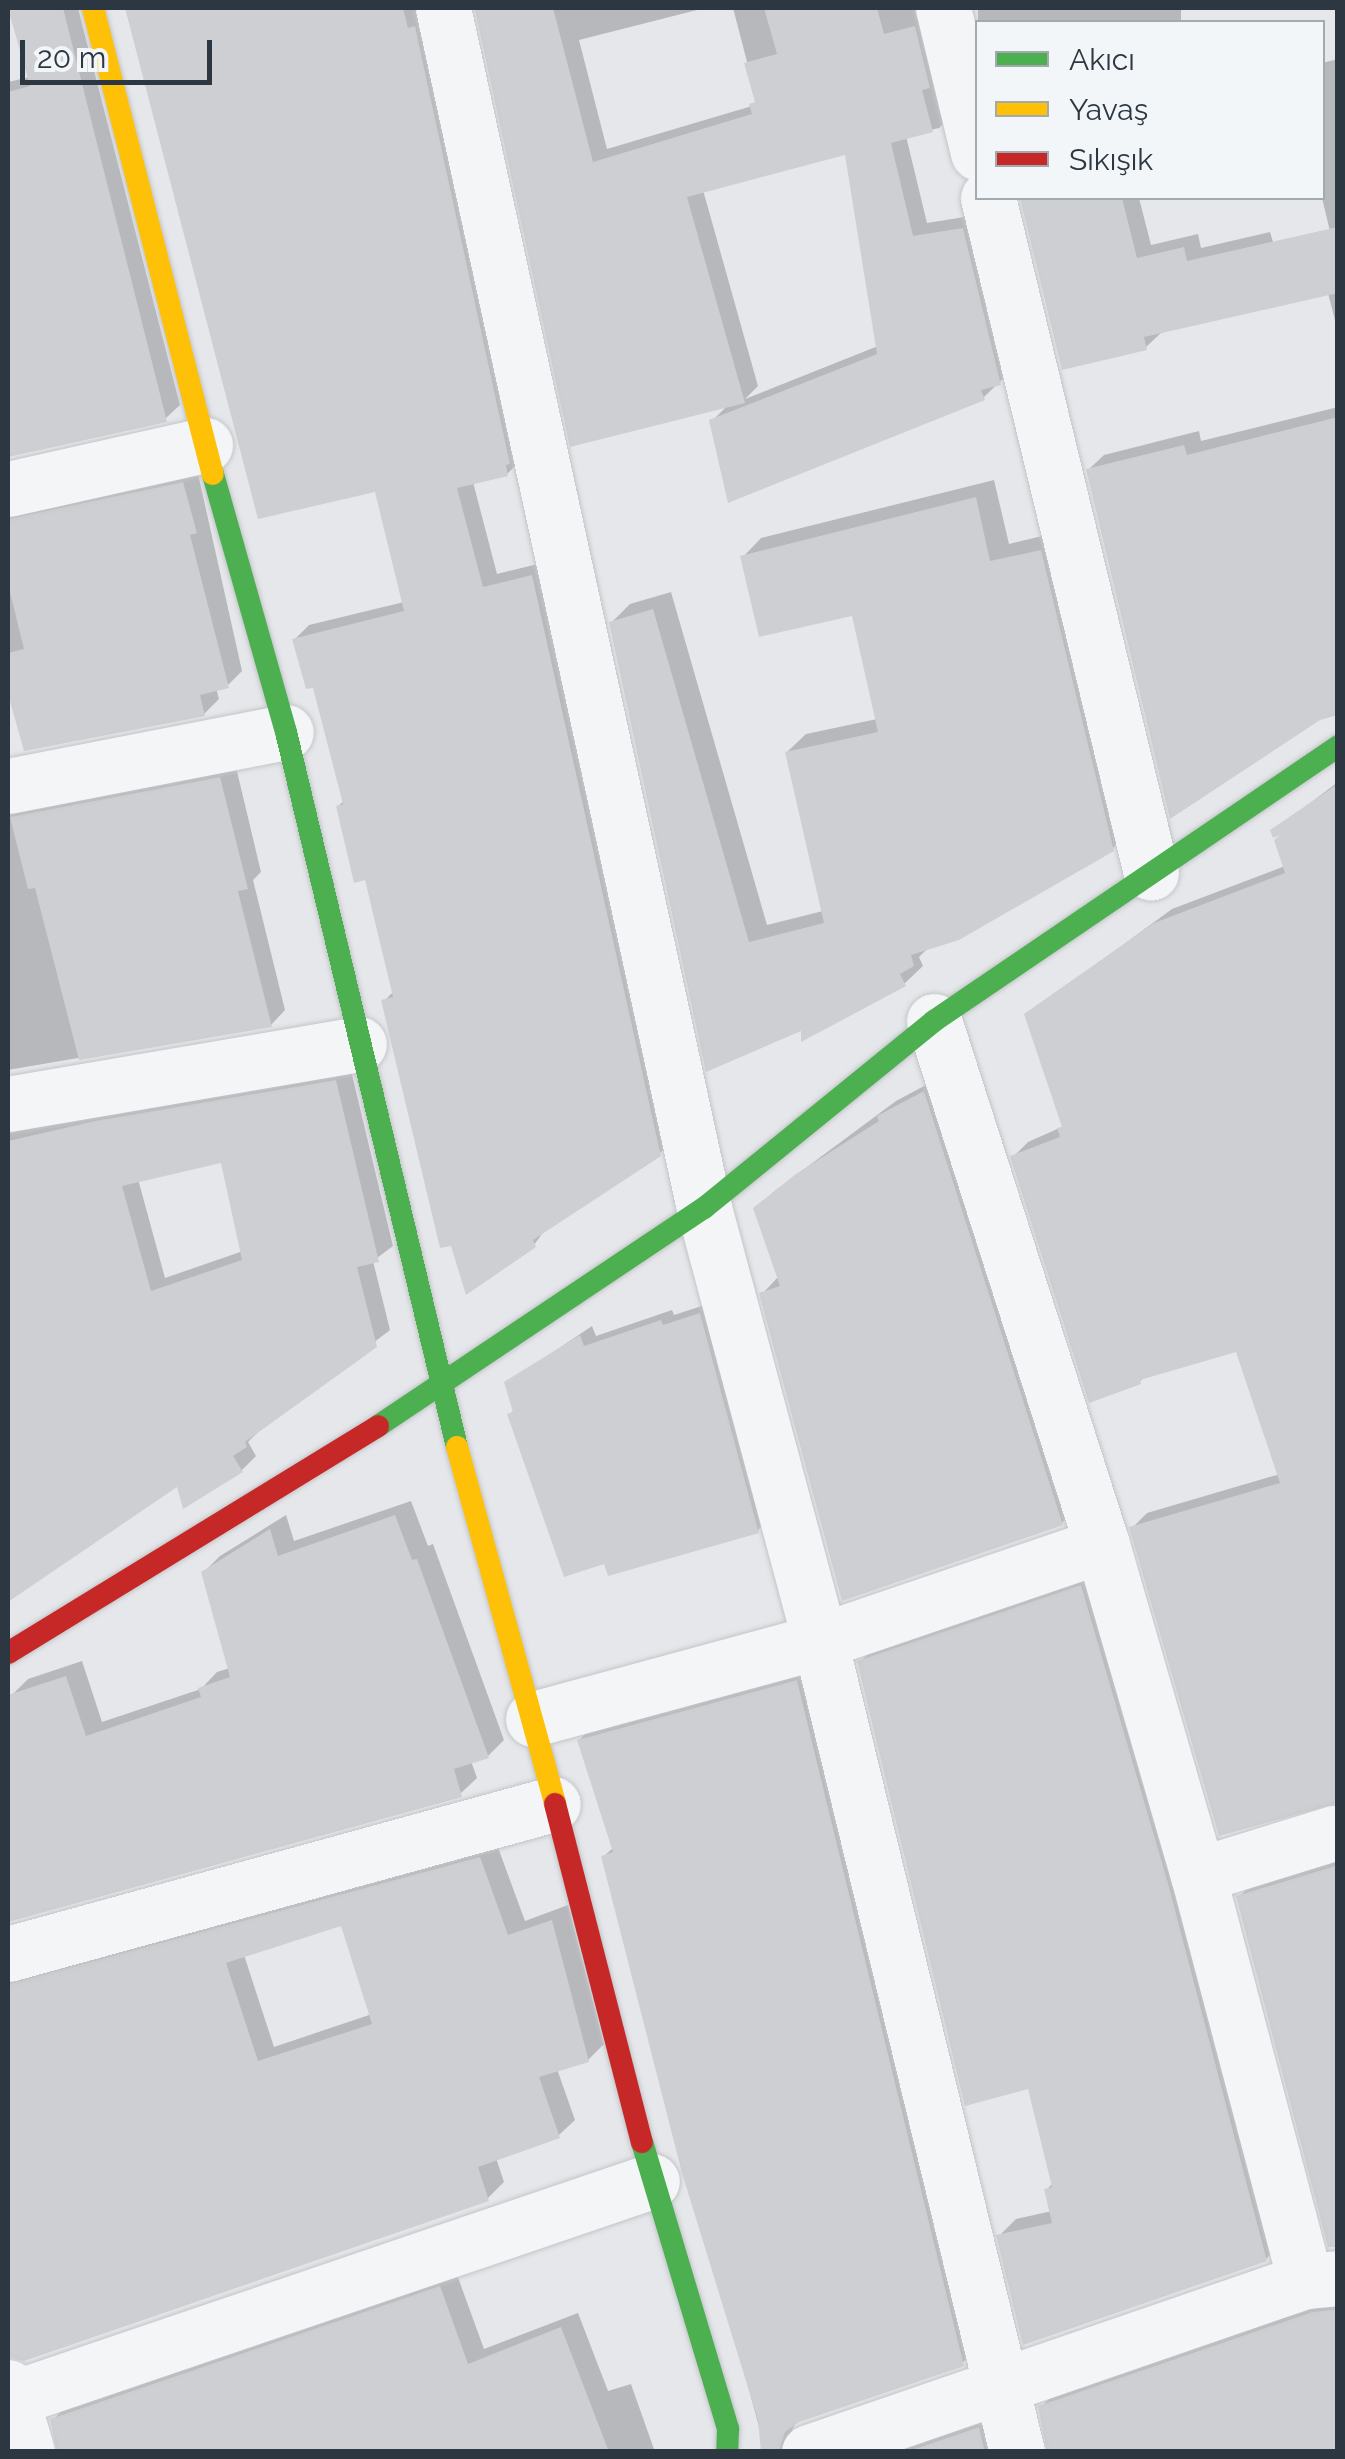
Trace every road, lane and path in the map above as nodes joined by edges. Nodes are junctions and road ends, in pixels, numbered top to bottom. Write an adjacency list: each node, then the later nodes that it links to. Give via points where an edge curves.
1 (93, 8): 6 (street)
2 (442, 8): 15 (street)
3 (942, 8): 4 (street)
4 (975, 141)
5 (988, 200): 11 (street)
6 (206, 445): 7 (street); 8 (street)
7 (8, 489)
8 (286, 732): 10 (street); 13 (street)
9 (1338, 746): 11 (street)
10 (8, 786)
11 (1151, 874): 12 (street)
12 (934, 1020): 15 (street); 17 (street)
13 (359, 1044): 14 (street); 16 (street)
14 (8, 1104)
15 (704, 1208): 16 (street); 18 (street)
16 (441, 1388): 19 (street); 20 (street)
17 (1102, 1545): 18 (street); 23 (street)
18 (820, 1641): 20 (street); 27 (street)
19 (8, 1652)
20 (533, 1719): 21 (street)
21 (553, 1804): 24 (street); 25 (street)
22 (1334, 1833): 23 (street)
23 (1198, 1875): 26 (street)
24 (8, 1954)
25 (652, 2181): 28 (street); 30 (street, via 728,2429)
26 (1321, 2279): 27 (street)
27 (1002, 2386): 31 (street); 32 (street)
28 (9, 2396): 29 (street)
29 (27, 2452)
30 (728, 2452)
31 (809, 2452)
32 (1017, 2452)

